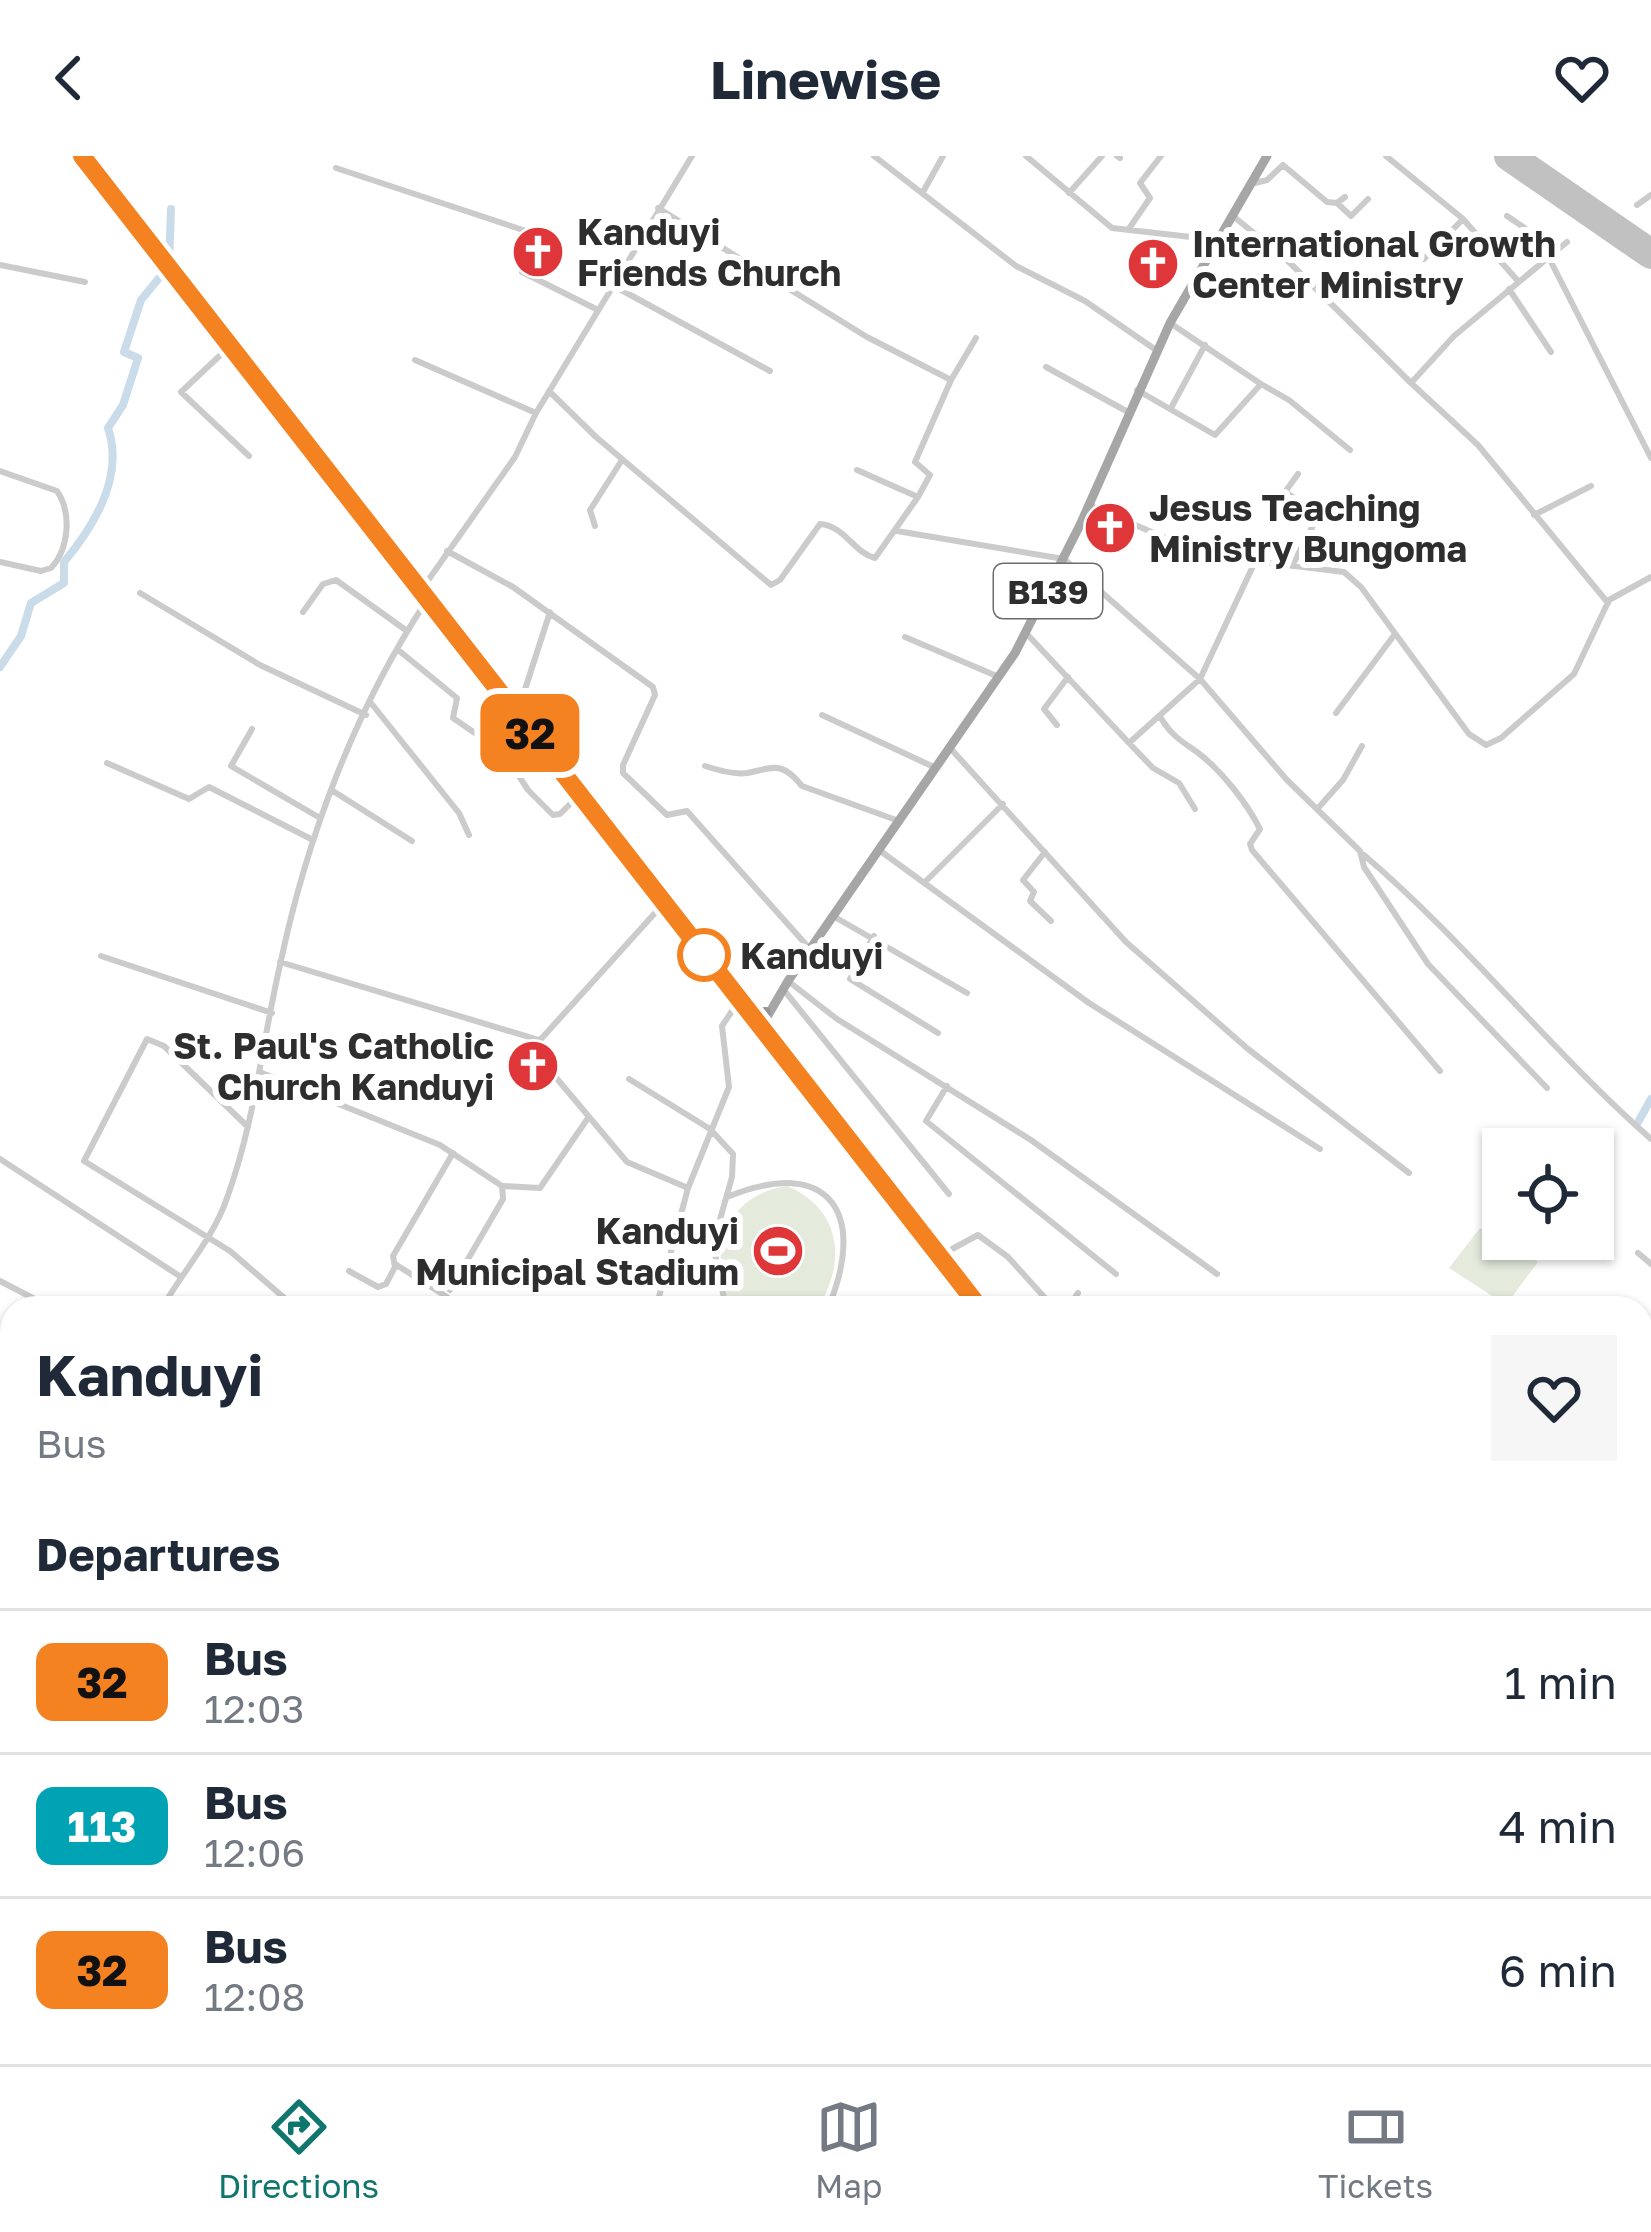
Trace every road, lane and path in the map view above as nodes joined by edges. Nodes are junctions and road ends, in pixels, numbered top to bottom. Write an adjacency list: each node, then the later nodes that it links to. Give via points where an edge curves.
1 (82, 156): 39 (highway)
2 (692, 156): 21 (street)
3 (874, 156): 14 (street)
4 (943, 156): 14 (street)
5 (1026, 156): 11 (street)
6 (1042, 156): 11 (street)
7 (1102, 156): 15 (street)
8 (1161, 156): 25 (street, via 1140,184 1150,198)
9 (1267, 156): 13 (main road, B139)
10 (1386, 156): 24 (street)
11 (1036, 164): 15 (street)
12 (336, 169): 36 (street, via 529,232 521,272)
13 (1255, 183): 19 (street, via 1282,165); 22 (main road, B139)
14 (922, 193): 41 (street, via 1016,266)
15 (1069, 193): 25 (street, via 1109,227)
16 (1651, 195): 20 (street)
17 (1345, 197): 19 (street)
18 (1368, 200): 19 (street, via 1351,216)
19 (1337, 203)
20 (1637, 205)
21 (658, 208): 34 (street); 46 (street)
22 (1233, 216): 26 (main road, B139); 47 (street)
23 (1507, 216): 28 (street)
24 (1463, 219): 30 (street); 32 (street)
25 (1128, 230): 26 (street)
26 (1219, 240): 37 (main road, B139)
27 (1567, 242): 28 (street)
28 (1557, 250): 29 (street)
29 (1549, 258): 32 (street); 54 (street)
30 (1424, 259)
31 (0, 265): 33 (street)
32 (1518, 281): 35 (street)
33 (85, 282)
34 (612, 285): 36 (street); 45 (street)
35 (1509, 290): 42 (street); 47 (street)
36 (598, 310): 50 (street)
37 (1170, 322): 40 (street); 41 (main road, B139)
38 (976, 338): 46 (street)
39 (232, 345): 56 (street, via 181,392); 75 (highway)
40 (1205, 345): 48 (street); 51 (street)
41 (1156, 350): 49 (main road, B139)
42 (1550, 352)
43 (415, 360): 52 (street)
44 (1046, 367): 53 (street)
45 (770, 370)
46 (951, 380): 63 (street, via 915,462 931,475)
47 (1411, 383): 65 (street, via 1478,445)
48 (1261, 384): 51 (street, via 1217,435); 55 (street)
49 (1137, 390): 51 (street); 53 (main road, B139)
50 (549, 391): 52 (street); 58 (street)
51 (1171, 408)
52 (536, 412): 68 (street, via 515,457)
53 (1127, 412): 64 (main road, B139)
54 (1647, 442): 57 (street)
55 (1350, 450)
56 (249, 456)
57 (1651, 458)
58 (622, 460): 66 (street, via 590,510); 67 (street, via 771,585 820,524 871,559)
59 (857, 470): 63 (street)
60 (0, 471): 70 (street, via 57,491 66,545 41,571)
61 (1298, 474): 72 (street, via 1285,492 1318,514)
62 (1592, 486): 65 (street)
63 (918, 497): 67 (street)
64 (1089, 505): 69 (main road, B139); 71 (street, via 1194,552)
65 (1534, 515): 76 (street)
66 (595, 526)
67 (897, 531): 69 (street)
68 (447, 551): 75 (street); 78 (street)
69 (1064, 559): 80 (main road, B139); 86 (street)
70 (0, 562)
71 (1254, 564): 72 (street); 86 (street)
72 (1292, 566): 81 (street, via 1344,572)
73 (1651, 577): 76 (street)
74 (140, 593): 89 (street)
75 (424, 596): 79 (street); 90 (highway)
76 (1608, 603): 81 (street, via 1574,674 1486,745 1469,734)
77 (303, 611): 79 (street, via 336,580)
78 (550, 613): 90 (street); 119 (street, via 655,689 622,765 626,778 667,815 687,811)
79 (407, 631): 83 (street)
80 (1026, 633): 84 (main road, B139); 85 (street)
81 (1394, 634): 88 (street)
82 (905, 637): 84 (street)
83 (397, 649): 87 (street); 102 (street, via 457,698 453,718 504,753 555,817)
84 (999, 677): 97 (main road, B139)
85 (1068, 677): 93 (street, via 1045,703); 95 (street)
86 (1199, 679): 92 (street); 104 (street)
87 (371, 703): 89 (street); 108 (street)
88 (1336, 713)
89 (365, 715): 101 (street)
90 (516, 715): 102 (highway)
91 (822, 716): 100 (street)
92 (1161, 718): 95 (street); 131 (street, via 1256,819 1252,850)
93 (1058, 725)
94 (252, 729): 106 (street, via 231,766)
95 (1129, 743): 105 (street)
96 (1362, 746): 104 (street)
97 (951, 749): 100 (main road, B139); 103 (street)
98 (107, 763): 109 (street, via 189,799 209,787)
99 (705, 766): 107 (street, via 788,771 805,788)
100 (936, 768): 107 (main road, B139)
101 (332, 790): 106 (street); 110 (street)
102 (579, 795): 115 (highway)
103 (1003, 804): 113 (street); 114 (street)
104 (1319, 807): 112 (street)
105 (1195, 808)
106 (320, 818): 109 (street)
107 (898, 821): 111 (main road, B139)
108 (470, 836)
109 (310, 839): 121 (street)
110 (412, 841)
111 (879, 850): 114 (street); 116 (main road, B139)
112 (1360, 851): 135 (street, via 1415,949); 139 (street, via 1444,925)
113 (1045, 852): 117 (street, via 1023,880 1034,892 1031,903); 143 (street, via 1112,928 1206,1013)
114 (925, 883): 140 (street, via 1089,1003)
115 (664, 903): 124 (highway); 130 (street)
116 (833, 916): 118 (street); 119 (main road, B139)
117 (1051, 921)
118 (874, 936): 123 (street); 129 (street, via 852,981)
119 (810, 950): 122 (main road, B139)
120 (101, 956): 126 (street)
121 (280, 962): 126 (street); 130 (street)
122 (783, 989): 125 (main road); 128 (main road); 134 (street); 146 (street)
123 (967, 993)
124 (738, 1002): 127 (highway); 138 (street, via 722,1026 728,1087)
125 (766, 1012): 127 (highway); 128 (main road)
126 (272, 1013): 132 (street)
127 (747, 1013): 128 (highway)
128 (759, 1027): 152 (highway)
129 (938, 1033)
130 (539, 1040): 136 (street, via 533,1053)
131 (1440, 1071)
132 (262, 1073): 137 (street); 141 (street)
133 (629, 1078): 138 (street)
134 (947, 1086): 156 (street, via 926,1121); 157 (street)
135 (1547, 1088)
136 (588, 1118): 144 (street, via 540,1188); 145 (street, via 627,1162)
137 (248, 1127): 149 (street); 149 (street, via 150,1039 84,1159)
138 (710, 1129): 145 (street); 147 (street, via 733,1154)
139 (1651, 1139)
140 (1320, 1149)
141 (453, 1154): 144 (street); 153 (street)
142 (0, 1159): 158 (street)
143 (1408, 1173)
144 (502, 1186): 153 (street, via 503,1199 448,1294)
145 (688, 1188): 148 (street)
146 (949, 1194)
147 (727, 1196): 150 (street); 166 (street, via 784,1179 824,1192 842,1239)
148 (679, 1218): 150 (street); 164 (street)
149 (208, 1239): 158 (street); 163 (street)
150 (712, 1244): 165 (street)
151 (1638, 1253): 154 (street)
152 (938, 1257): 167 (highway); 168 (street, via 978,1235)
153 (395, 1264): 155 (street, via 382,1288)
154 (1651, 1264)
155 (349, 1271)
156 (1116, 1274)
157 (1217, 1274)
158 (181, 1277): 162 (street)
159 (0, 1281): 161 (street)
160 (1078, 1293): 169 (street)
161 (29, 1296)
162 (169, 1296)
163 (283, 1296)
164 (659, 1296)
165 (723, 1296)
166 (832, 1296)
167 (968, 1296)
168 (1043, 1296)
169 (1076, 1296)

